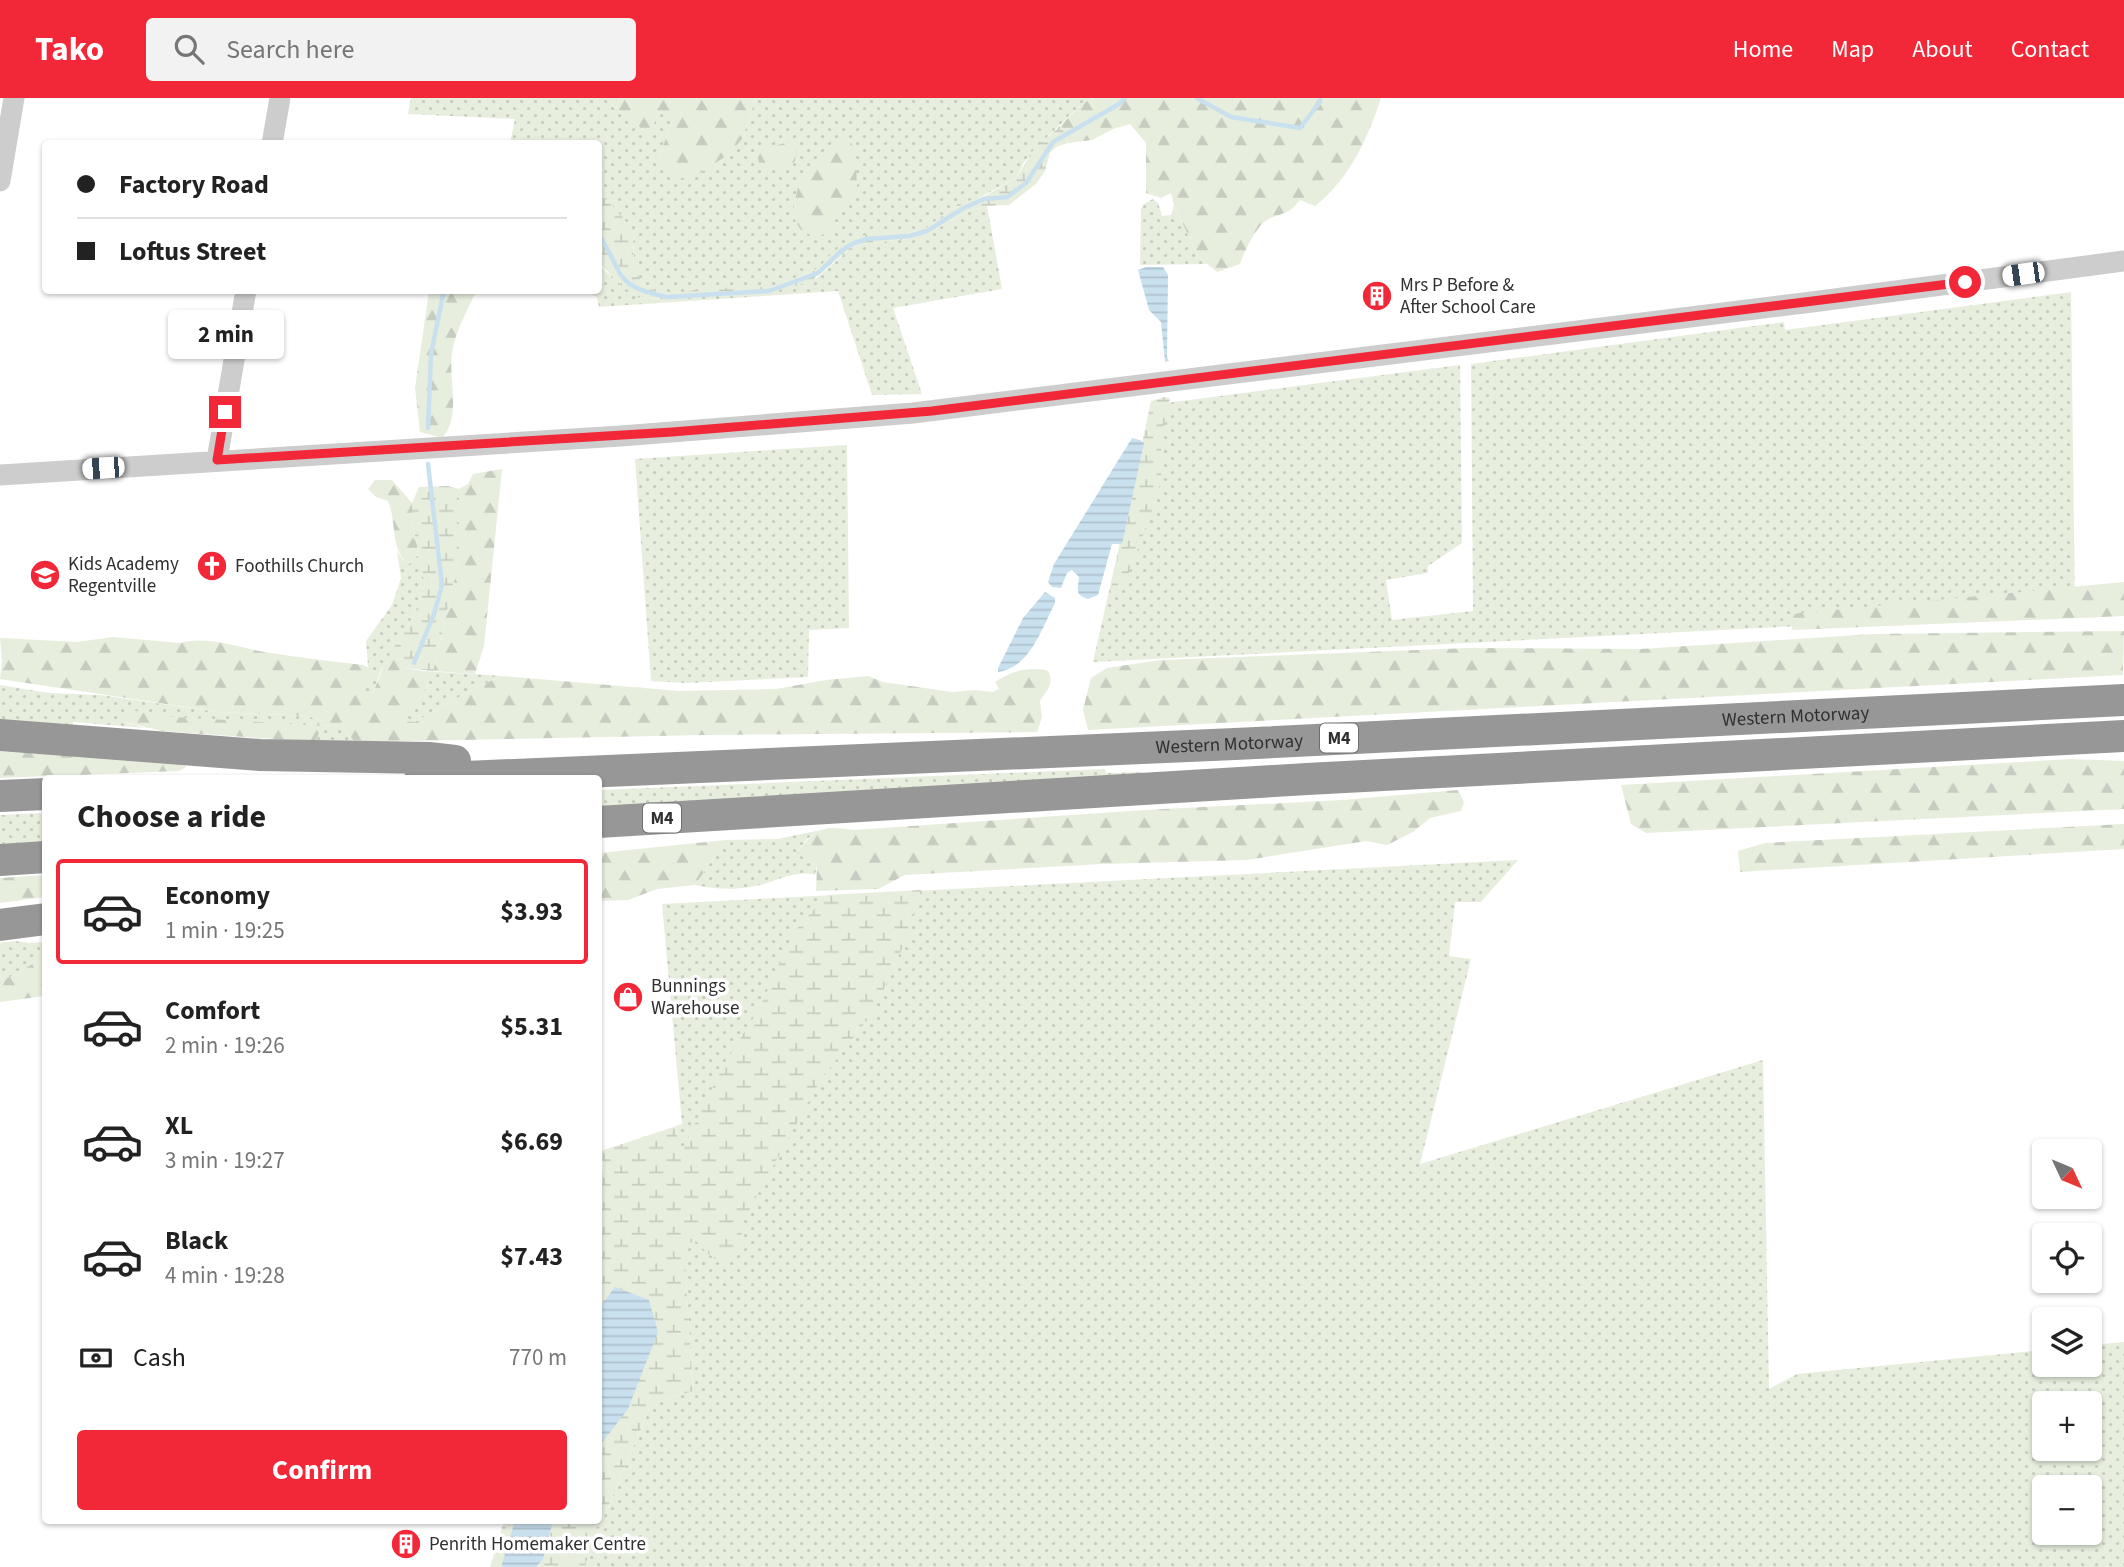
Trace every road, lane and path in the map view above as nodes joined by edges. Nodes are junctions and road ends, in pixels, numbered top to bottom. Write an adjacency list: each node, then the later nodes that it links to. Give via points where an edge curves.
1 (14, 98): 4 (street)
2 (280, 98): 3 (street)
3 (273, 140)
4 (0, 181)
5 (2124, 261): 7 (street, via 913,413)
6 (245, 294): 7 (street)
7 (217, 460): 8 (street)
8 (0, 475)
9 (2124, 699): 12 (highway, Western Motorway / M4)
10 (0, 735): 12 (highway, M4, via 260,755 429,758)
11 (2124, 736): 16 (highway, Western Motorway / M4)
12 (554, 773): 13 (highway, Western Motorway / M4)
13 (509, 775)
14 (42, 794): 15 (highway)
15 (0, 796)
16 (726, 814): 17 (highway, Western Motorway / M4); 18 (highway)
17 (602, 822)
18 (602, 838)
19 (42, 857): 20 (highway)
20 (0, 860)
21 (42, 920): 22 (highway)
22 (0, 925)

